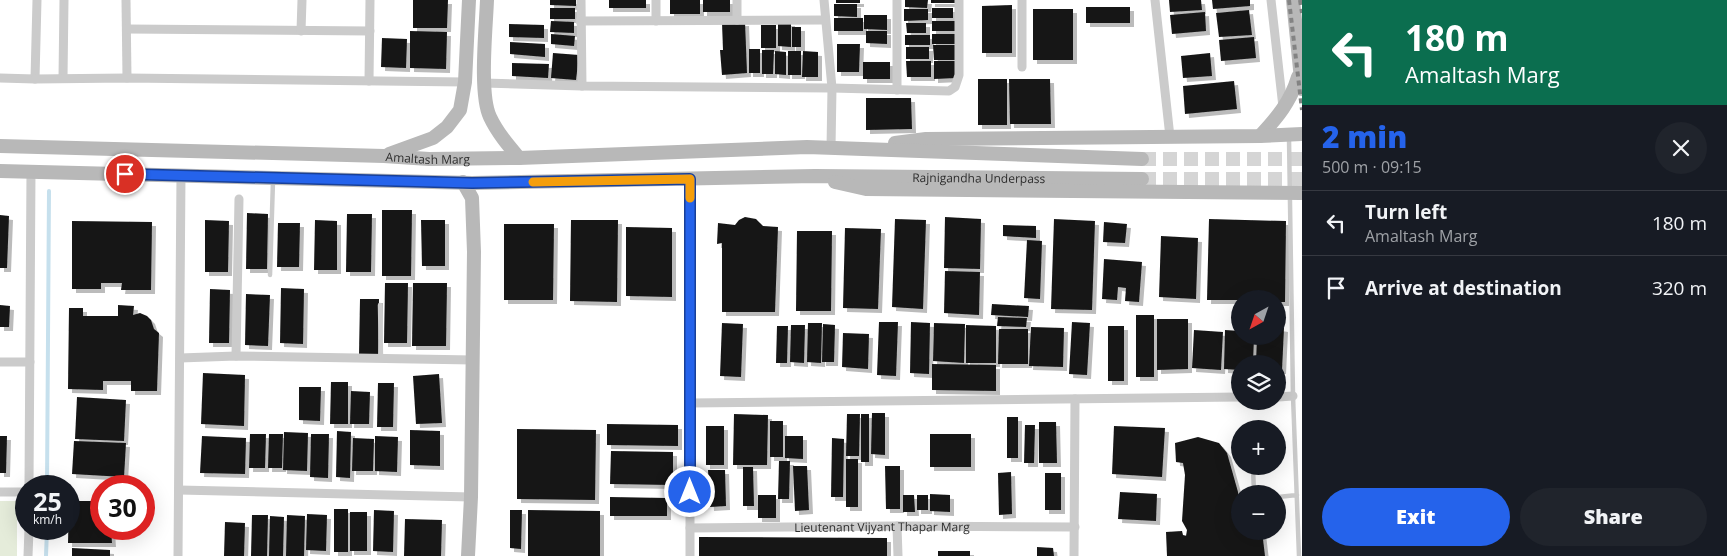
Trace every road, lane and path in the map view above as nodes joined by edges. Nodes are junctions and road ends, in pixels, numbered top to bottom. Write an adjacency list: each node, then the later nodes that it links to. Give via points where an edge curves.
1 (37, 0): 28 (street)
2 (64, 0): 29 (street)
3 (126, 0): 22 (street)
4 (302, 0): 23 (street)
5 (370, 0): 24 (street)
6 (469, 0): 32 (main road)
7 (486, 0): 33 (main road)
8 (581, 0): 20 (street)
9 (656, 0): 21 (street)
10 (737, 0): 18 (street)
11 (824, 0): 19 (street)
12 (897, 0): 37 (street)
13 (959, 0): 37 (street, via 959,75 955,87 949,91)
14 (1022, 0): 25 (street)
15 (1155, 0): 41 (street)
16 (1271, 0): 38 (street)
17 (1293, 0): 26 (main road)
18 (737, 20): 19 (street); 21 (street)
19 (825, 20): 35 (street)
20 (580, 21): 21 (street); 34 (street)
21 (656, 21)
22 (127, 29): 23 (street); 30 (street)
23 (301, 30): 24 (street)
24 (370, 31): 31 (street)
25 (1022, 67)
26 (1300, 69): 36 (main road); 38 (main road, via 1293,93)
27 (0, 78): 28 (street)
28 (35, 78): 29 (street)
29 (64, 78): 30 (street)
30 (127, 78): 31 (street)
31 (369, 81): 32 (street)
32 (465, 82): 45 (main road, via 460,110 442,132)
33 (484, 83): 34 (street); 46 (main road, via 489,116)
34 (582, 86): 35 (street)
35 (832, 88): 37 (street); 43 (street)
36 (1302, 89)
37 (897, 90)
38 (1284, 107): 40 (main road)
39 (1295, 135): 40 (main road); 57 (lane)
40 (1260, 136): 41 (main road)
41 (1170, 137): 44 (main road, via 926,139)
42 (0, 146): 45 (main road, Amaltash Marg)
43 (831, 148): 44 (main road, Amaltash Marg); 46 (main road, Amaltash Marg)
44 (855, 148): 47 (main road, Rajnigandha Underpass)
45 (384, 156): 46 (main road, Amaltash Marg)
46 (519, 158)
47 (1142, 159)
48 (0, 171): 49 (main road, Amaltash Marg)
49 (31, 171): 50 (main road, Amaltash Marg); 67 (street)
50 (181, 175): 52 (main road, Amaltash Marg); 63 (street)
51 (815, 176): 53 (main road, Amaltash Marg); 54 (main road, Rajnigandha Underpass); 57 (main road, via 866,189)
52 (273, 177): 55 (main road, Amaltash Marg); 60 (lane)
53 (690, 179): 56 (main road, Amaltash Marg); 72 (street)
54 (1142, 179)
55 (462, 182): 56 (main road, Amaltash Marg); 58 (main road)
56 (483, 182): 58 (main road)
57 (1296, 193): 69 (lane)
58 (472, 198): 65 (main road)
59 (239, 199): 62 (street)
60 (270, 275)
61 (380, 305): 64 (lane)
62 (236, 356): 63 (street); 64 (street)
63 (180, 358): 74 (street)
64 (381, 359): 65 (street)
65 (473, 360): 79 (main road)
66 (0, 362): 67 (street)
67 (30, 362): 73 (street)
68 (1286, 396): 69 (street)
69 (1293, 396): 77 (lane)
70 (1231, 397): 71 (street)
71 (1075, 399): 72 (street); 81 (street)
72 (690, 403): 82 (street)
73 (29, 475)
74 (179, 490): 79 (street); 85 (street)
75 (0, 492): 76 (street)
76 (15, 492)
77 (1297, 494): 78 (lane); 90 (lane)
78 (1286, 496)
79 (471, 497): 86 (main road)
80 (897, 526): 81 (street, Lieutenant Vijyant Thapar Marg); 82 (street, Lieutenant Vijyant Thapar Marg); 88 (street)
81 (1074, 527): 89 (street)
82 (690, 528): 87 (street)
83 (28, 540): 84 (street)
84 (28, 556)
85 (178, 556)
86 (468, 556)
87 (690, 556)
88 (898, 556)
89 (1074, 556)
90 (1299, 556)

